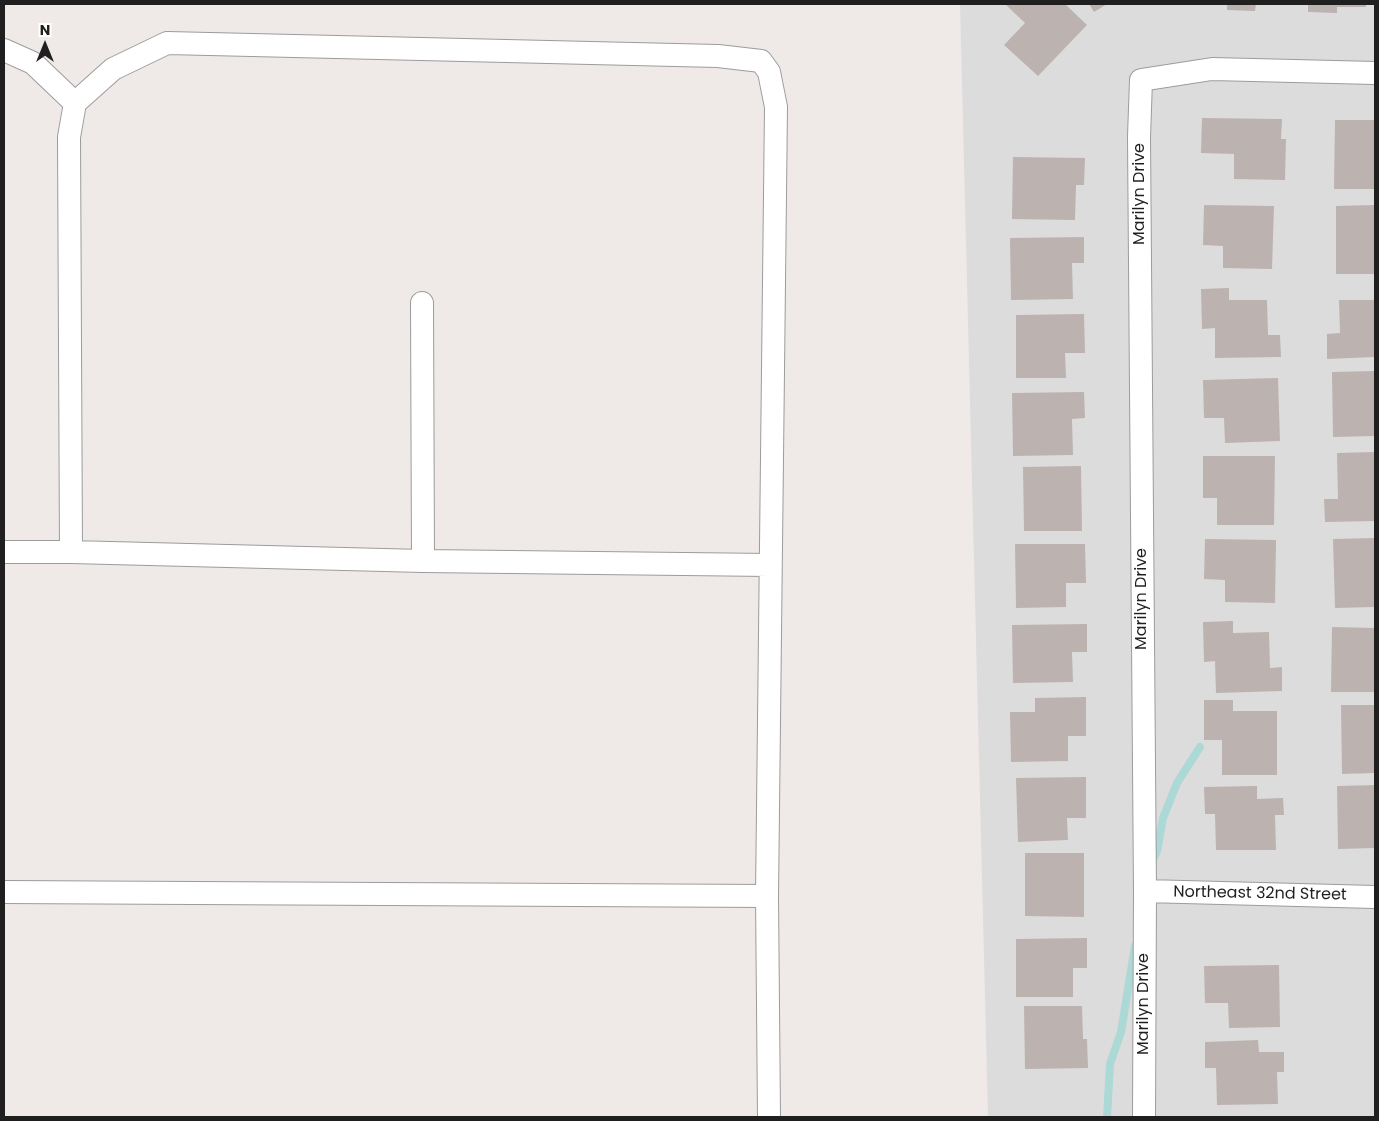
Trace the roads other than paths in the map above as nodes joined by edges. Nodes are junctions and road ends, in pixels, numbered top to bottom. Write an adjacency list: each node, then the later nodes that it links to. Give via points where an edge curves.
1 (4, 50): 3 (street, via 33,63)
2 (1375, 73): 9 (street, Marilyn Drive, via 1212,68 1142,80 1139,137)
3 (75, 103): 6 (street, via 69,137); 8 (street, via 113,68 167,43 718,56 760,61 769,72 776,107)
4 (422, 303): 7 (street)
5 (4, 552): 6 (street)
6 (71, 552): 7 (street)
7 (422, 561): 8 (street)
8 (770, 565): 11 (street)
9 (1145, 891): 12 (street, Northeast 32nd Street); 14 (street, Marilyn Drive)
10 (4, 892): 11 (street)
11 (767, 896): 13 (street)
12 (1375, 897)
13 (769, 1117)
14 (1144, 1117)

